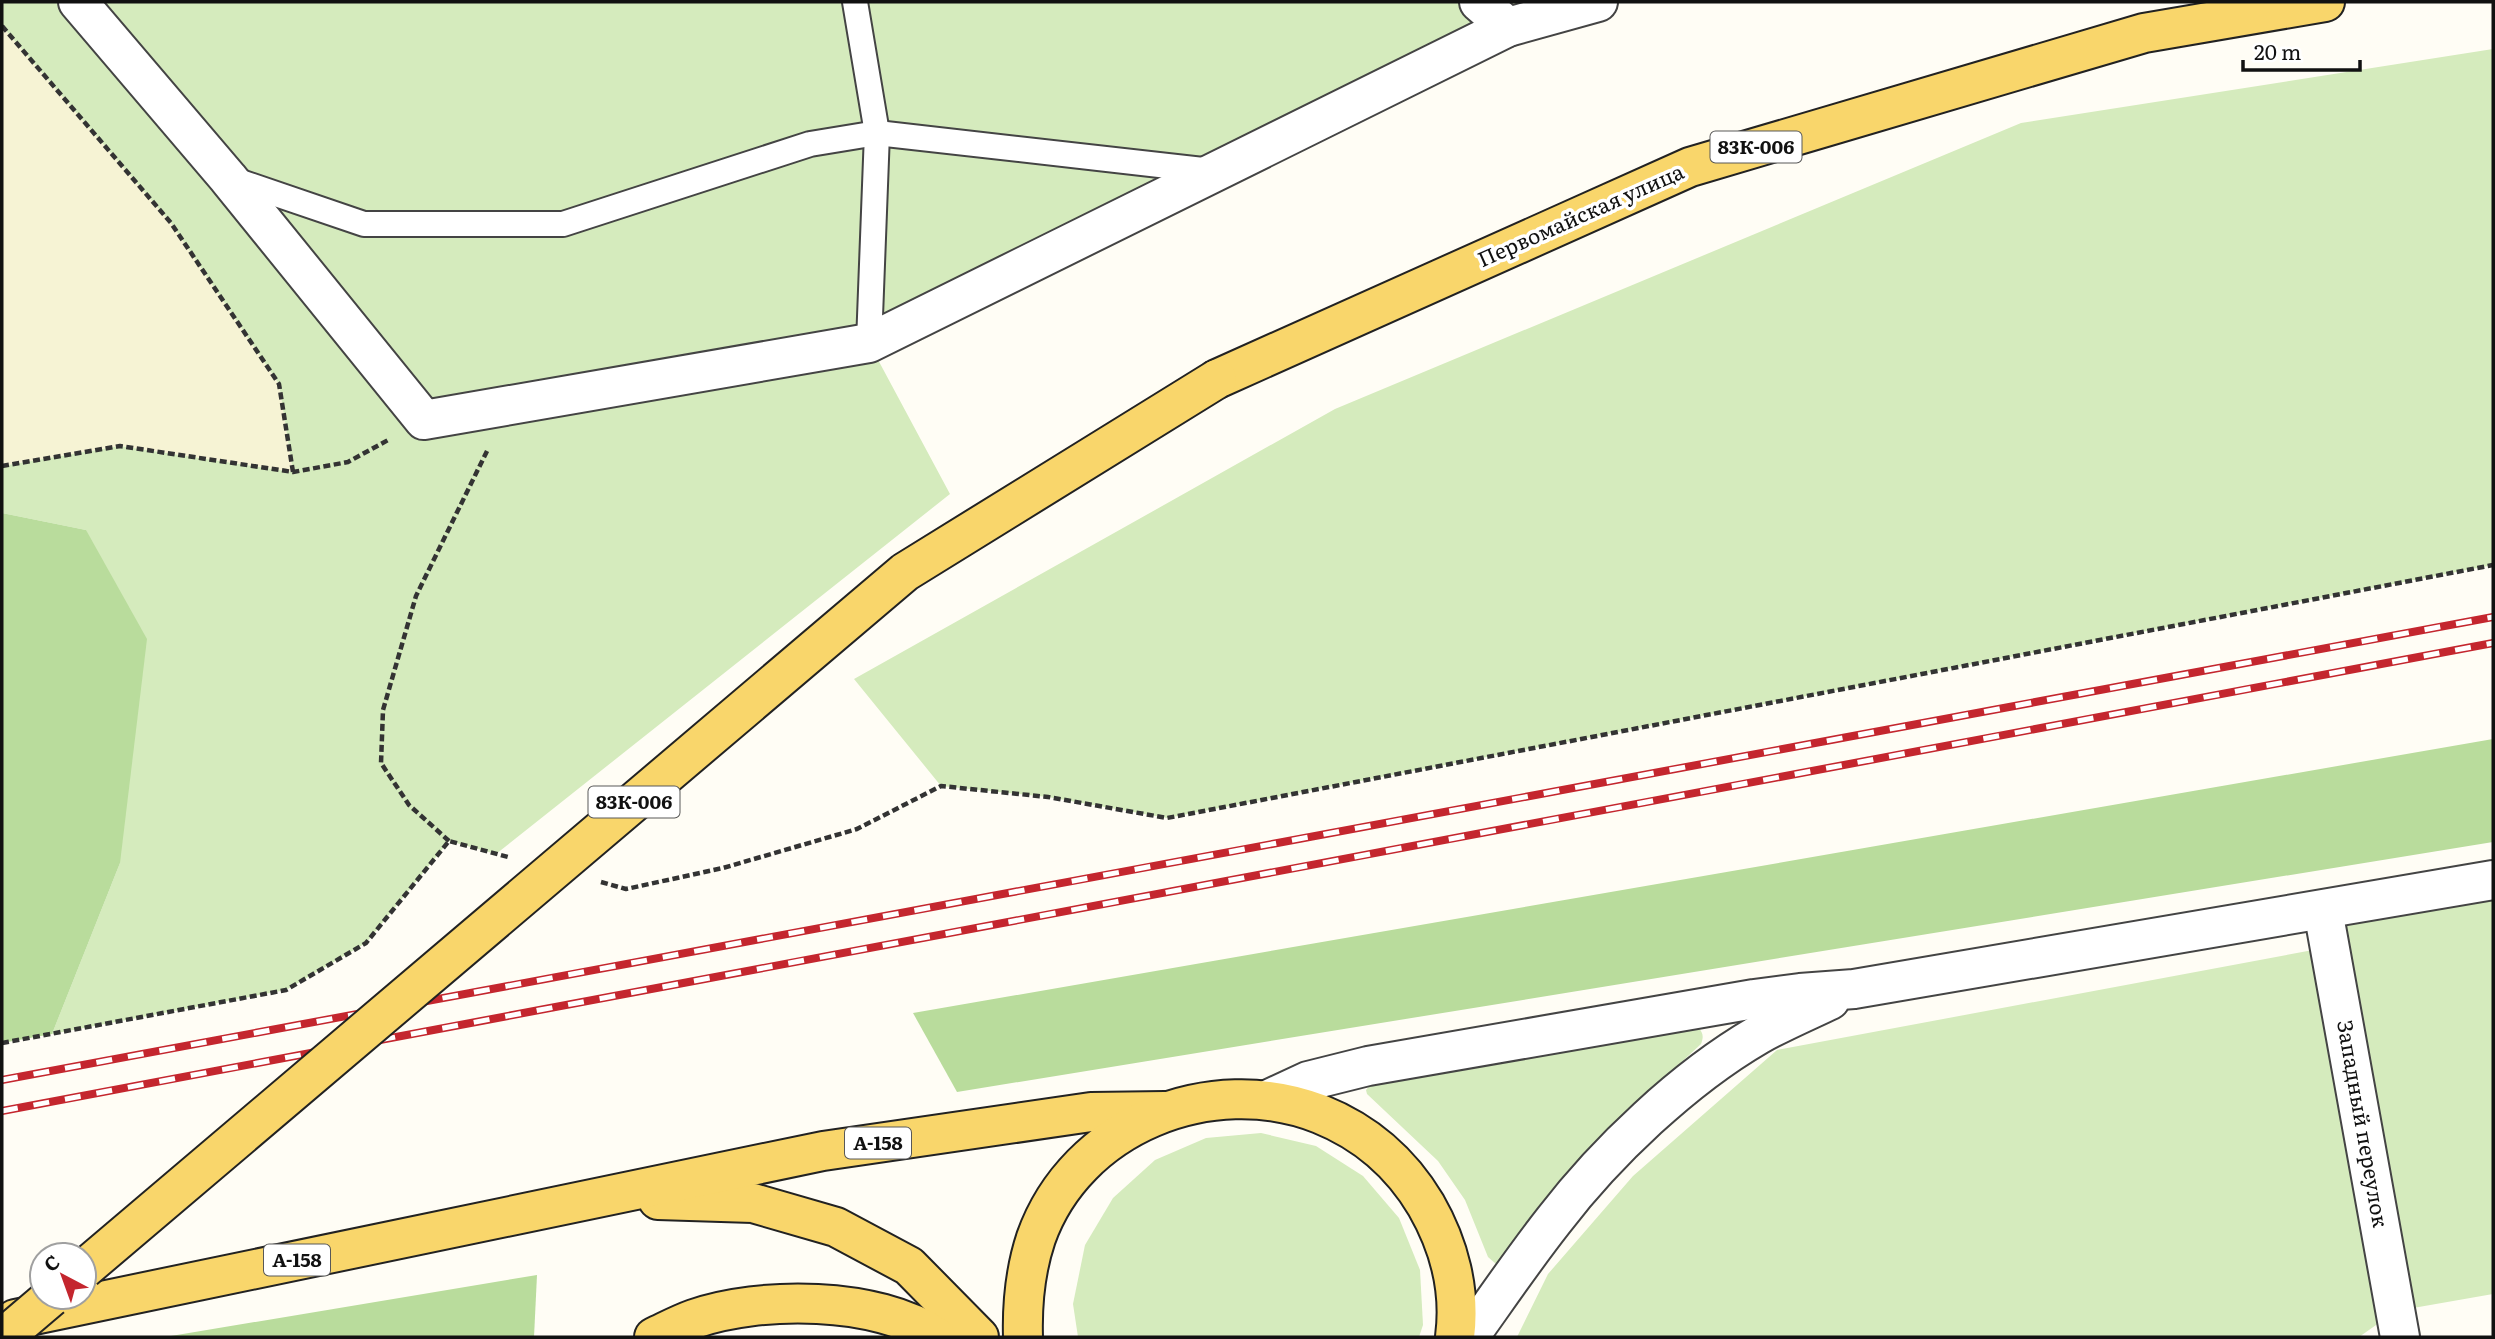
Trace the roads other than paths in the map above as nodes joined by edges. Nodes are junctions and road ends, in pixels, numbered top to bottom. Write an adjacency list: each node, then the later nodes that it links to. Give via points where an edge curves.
1 (78, 2): 9 (street)
2 (855, 2): 7 (lane)
3 (1479, 2): 6 (street)
4 (1598, 2): 6 (street)
5 (2325, 2): 17 (main road, Первомайская улица / 83К-006, bridge, via 2144,33 1690,167 1217,379 905,572)
6 (1508, 27): 8 (street)
7 (877, 134): 8 (lane); 9 (lane, via 810,144 563,225 364,225); 10 (lane)
8 (1216, 171): 10 (street)
9 (228, 178): 10 (street, via 424,420)
10 (869, 343)
11 (2493, 880): 12 (street)
12 (2323, 910): 13 (street); 27 (street, Западный переулок)
13 (1854, 989): 14 (street, via 1754,999 1367,1066 1308,1081); 26 (street, via 1759,1034 1650,1117 1554,1220)
14 (1267, 1100): 15 (main road, А-158, via 1216,1099); 25 (main road, А-158, via 1303,1107 1367,1139 1417,1190 1448,1254 1456,1290)
15 (1165, 1111): 16 (main road, А-158, via 1091,1112 836,1149); 24 (main road, via 1101,1148 1075,1173 1054,1203 1037,1236 1027,1271)
16 (593, 1198): 19 (main road, А-158); 23 (main road, А-158, via 753,1203 836,1227 909,1266)
17 (98, 1257)
18 (35, 1311): 20 (main road, bridge)
19 (2, 1322)
20 (4, 1337)
21 (654, 1337): 22 (main road, via 694,1319 776,1304 862,1309 909,1322)
22 (936, 1337)
23 (979, 1337)
24 (1023, 1337)
25 (1455, 1337)
26 (1469, 1337)
27 (2400, 1337)

